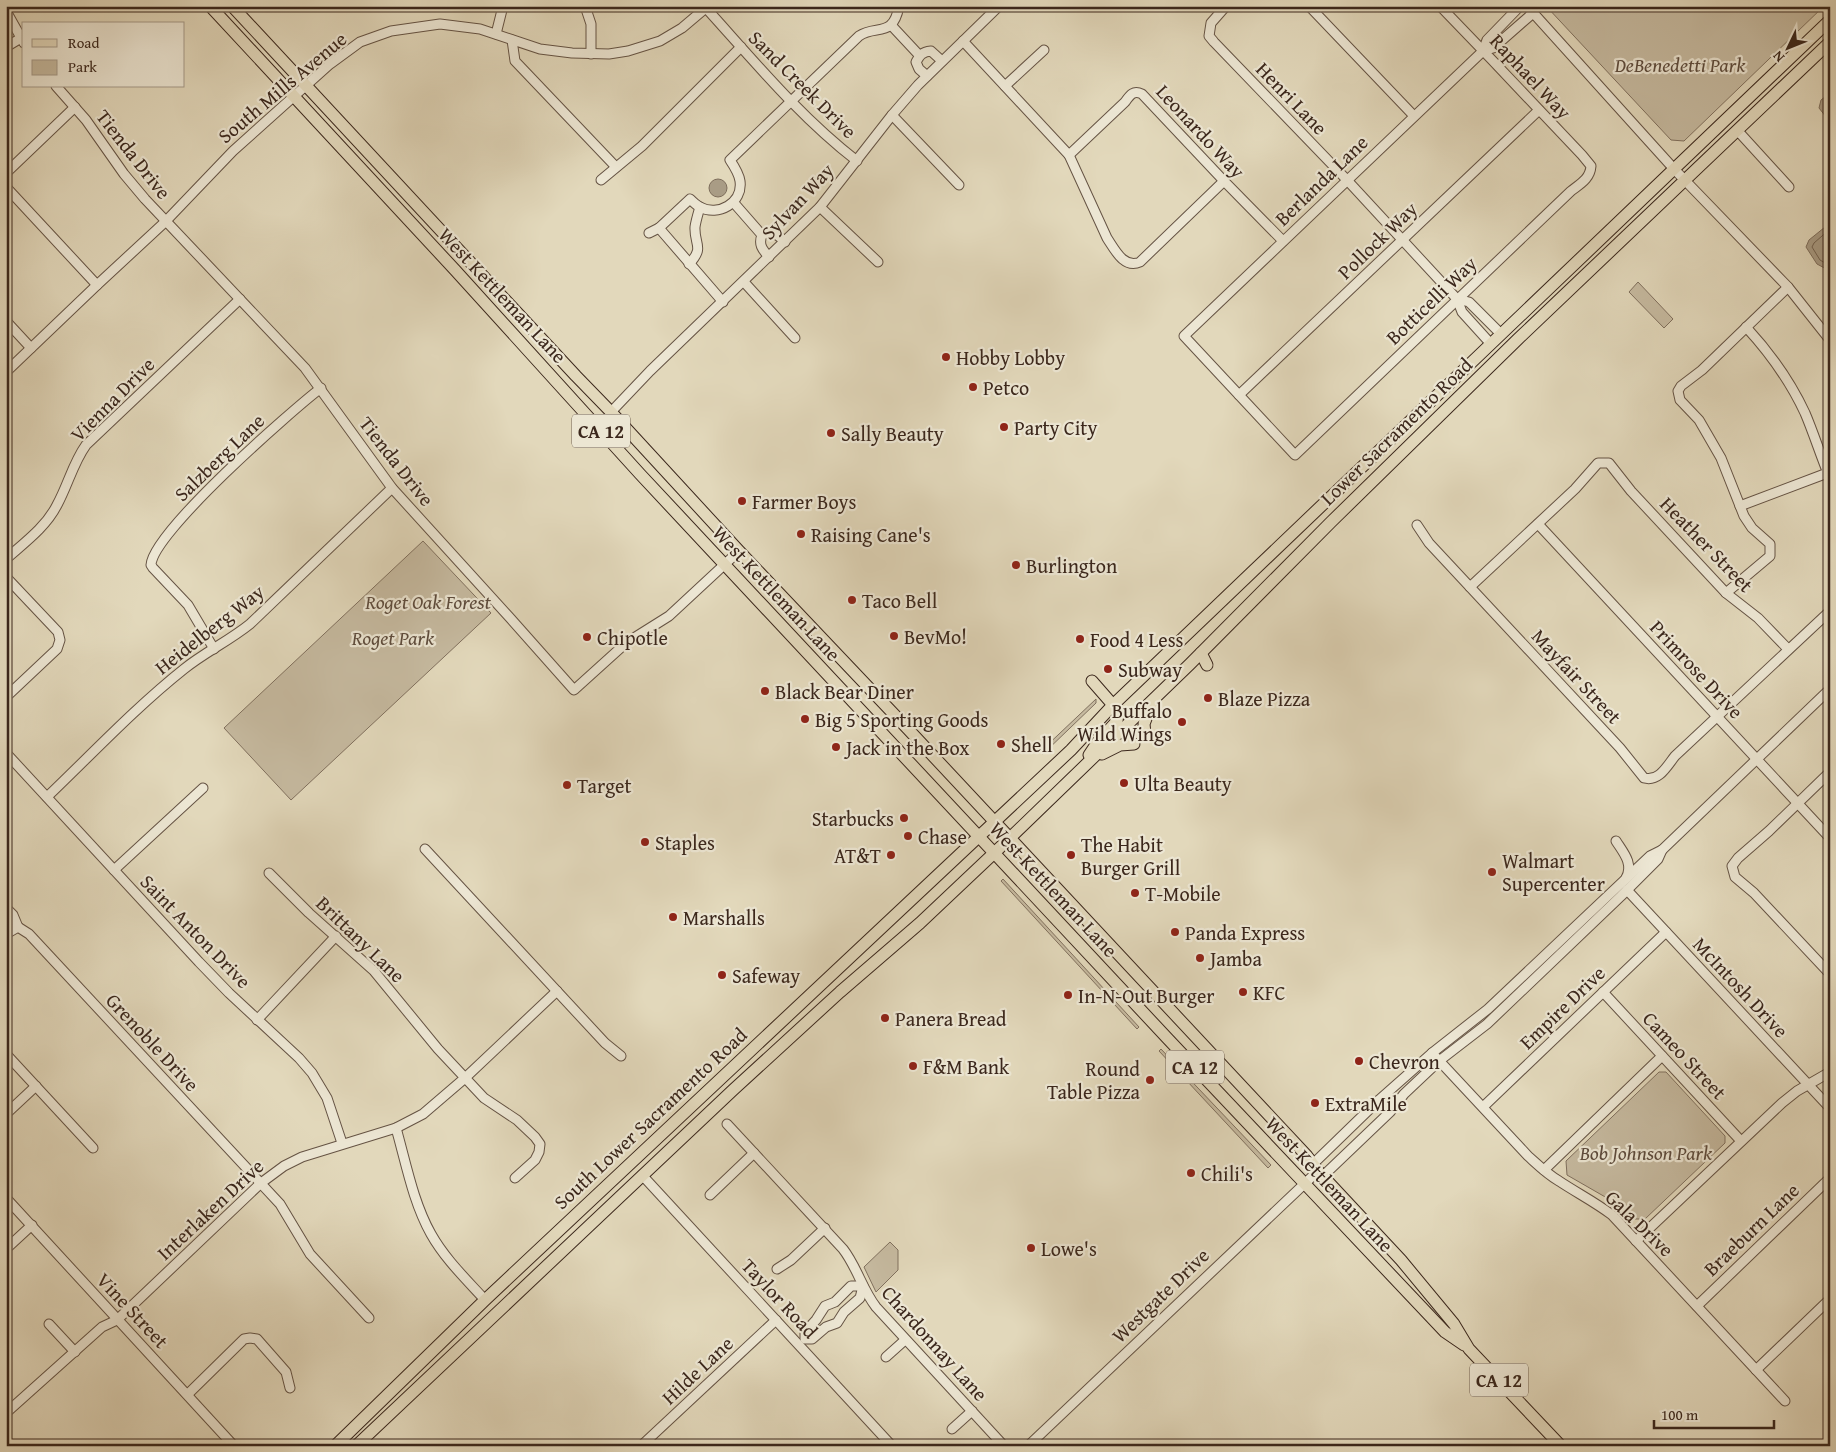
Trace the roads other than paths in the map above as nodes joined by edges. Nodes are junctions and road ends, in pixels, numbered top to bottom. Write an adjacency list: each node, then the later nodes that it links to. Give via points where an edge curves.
1 (210, 6): 32 (main road, West Kettleman Lane / CA 12)
2 (232, 6): 29 (main road, West Kettleman Lane / CA 12)
3 (503, 6): 16 (street)
4 (585, 6): 25 (street, via 590,24)
5 (899, 6): 15 (street)
6 (1000, 6): 19 (street, Sylvan Way)
7 (1226, 6): 46 (street, Henri Lane, via 1211,23 1209,36)
8 (1309, 6): 37 (street)
9 (1440, 6): 24 (street, Raphael Way)
10 (1520, 6): 24 (street, Berlanda Lane, via 1487,40)
11 (707, 7): 21 (street, Sand Creek Drive); 25 (street, South Mills Avenue, via 660,41 628,51)
12 (1530, 10): 24 (street, Berlanda Lane, via 1494,48); 42 (street)
13 (6, 11): 18 (street)
14 (1830, 20): 42 (main road, Lower Sacramento Road)
15 (891, 25): 26 (street); 33 (street, via 859,36)
16 (496, 34): 17 (street, South Mills Avenue); 29 (street, South Mills Avenue, via 440,24 391,31 350,48)
17 (512, 40): 25 (street, South Mills Avenue, via 540,49); 41 (street, via 515,61)
18 (22, 41): 22 (street)
19 (963, 41): 27 (street, Sylvan Way); 30 (street)
20 (1830, 42): 38 (main road, Lower Sacramento Road)
21 (741, 46): 33 (street, Sand Creek Drive); 41 (street, via 642,146)
22 (6, 47)
23 (1044, 50): 30 (street)
24 (1483, 51): 35 (street, Raphael Way); 37 (street, Berlanda Lane)
25 (591, 54)
26 (919, 55): 27 (street, via 930,51); 28 (street, via 916,62)
27 (942, 61): 28 (street, Sylvan Way)
28 (927, 76): 36 (street, Sylvan Way)
29 (305, 86): 32 (street, South Mills Avenue); 81 (main road, West Kettleman Lane / CA 12)
30 (1005, 86): 39 (street)
31 (58, 88): 34 (street, Tienda Drive)
32 (293, 96): 55 (street, South Mills Avenue, via 233,151); 89 (main road, West Kettleman Lane / CA 12)
33 (792, 102): 40 (street, Sand Creek Drive, via 831,141); 52 (street, via 730,160 740,181 739,195)
34 (75, 107): 43 (street); 55 (street, Tienda Drive, via 130,182)
35 (1539, 110): 44 (street, Raphael Way, via 1582,155 1591,166); 59 (street, Pollock Way)
36 (892, 115): 40 (street, Sylvan Way); 49 (street)
37 (1414, 116): 46 (street, Berlanda Lane)
38 (1736, 130): 47 (main road, Lower Sacramento Road); 51 (street)
39 (1069, 155): 48 (street, Leonardo Way, via 1130,94 1137,92 1148,98); 48 (street, via 1107,238 1128,264 1140,262)
40 (857, 161): 54 (street, Sylvan Way)
41 (616, 167): 45 (street)
42 (1674, 169): 47 (street); 73 (main road, Lower Sacramento Road)
43 (6, 172)
44 (1590, 172): 69 (street, Botticelli Way, via 1588,178)
45 (601, 180)
46 (1347, 180): 59 (street, Henri Lane); 60 (street, Berlanda Lane)
47 (1685, 180): 67 (street); 96 (main road, Lower Sacramento Road, via 1446,409)
48 (1224, 181): 60 (street, Leonardo Way)
49 (959, 185)
50 (6, 187): 66 (street)
51 (1789, 187)
52 (734, 203): 53 (street, via 718,210); 58 (street)
53 (700, 207): 56 (street, via 690,199); 64 (street, via 695,229 697,256)
54 (820, 207): 61 (street, Sylvan Way); 63 (street)
55 (165, 222): 66 (street, South Mills Avenue); 68 (street, Tienda Drive)
56 (659, 228): 57 (street); 64 (street)
57 (649, 233)
58 (762, 235): 61 (street, via 772,232); 62 (street, via 760,246)
59 (1402, 240): 69 (street, Henri Lane); 80 (street, Pollock Way)
60 (1283, 241): 80 (street, Berlanda Lane, via 1184,336)
61 (785, 242): 62 (street, Sylvan Way)
62 (769, 257): 65 (street, Sylvan Way)
63 (878, 262)
64 (689, 264): 70 (street)
65 (744, 282): 70 (street, Sylvan Way); 74 (street)
66 (97, 285): 77 (street, South Mills Avenue)
67 (1788, 287): 72 (street); 75 (street)
68 (240, 299): 79 (street, Tienda Drive); 88 (street, Vienna Drive, via 86,445 50,516)
69 (1457, 299): 73 (street, Henri Lane, via 1469,302); 76 (street, Henri Lane, via 1462,312); 80 (street, Botticelli Way, via 1295,455)
70 (723, 302): 81 (street, Sylvan Way)
71 (6, 321): 77 (street)
72 (1746, 327): 82 (street, via 1788,381 1806,415); 84 (street, via 1678,391 1680,400 1699,420 1721,458)
73 (1501, 334): 76 (main road, Lower Sacramento Road)
74 (795, 338)
75 (1830, 340)
76 (1491, 344): 102 (main road, Lower Sacramento Road)
77 (31, 348): 78 (street, South Mills Avenue)
78 (6, 372)
79 (321, 388): 83 (street, Tienda Drive); 94 (street, Salzberg Lane, via 288,414 189,509 151,561 156,571 188,605)
80 (1240, 396)
81 (611, 412): 87 (main road, West Kettleman Lane / CA 12)
82 (1829, 474): 84 (street)
83 (392, 488): 89 (street, Tienda Drive, via 574,690 626,643 669,616); 94 (street, Heidelberg Way, via 250,624)
84 (1740, 506): 92 (street, via 1752,528 1767,540 1771,550 1770,556)
85 (1538, 524): 91 (street); 92 (street, Heather Street, via 1575,490 1598,463 1609,463); 103 (street, Primrose Drive)
86 (1417, 525): 91 (street, Mayfair Street, via 1429,543)
87 (739, 551): 89 (street, Tienda Drive); 113 (main road, West Kettleman Lane / CA 12)
88 (6, 559)
89 (725, 565): 114 (main road, West Kettleman Lane / CA 12)
90 (6, 577): 101 (street, via 58,632 60,640 57,649)
91 (1470, 587): 103 (street, Mayfair Street, via 1644,778 1657,777)
92 (1726, 593): 95 (street, Heather Street, via 1758,618)
93 (1830, 611): 95 (street)
94 (214, 649): 111 (street, Heidelberg Way, via 176,676)
95 (1788, 649): 103 (street)
96 (1201, 653): 97 (main road); 100 (main road, Lower Sacramento Road)
97 (1210, 662)
98 (1092, 681): 102 (main road)
99 (1830, 689): 107 (street)
100 (1159, 694): 104 (main road, via 1149,707); 108 (main road, Lower Sacramento Road)
101 (6, 697)
102 (1113, 705): 108 (main road, via 1118,714 1117,721 1090,751); 113 (main road, Lower Sacramento Road)
103 (1717, 716): 107 (street, Primrose Drive)
104 (1145, 734)
105 (1134, 744): 108 (main road, via 1107,750)
106 (6, 753): 111 (street, Saint Anton Drive)
107 (1756, 759): 112 (street, Primrose Drive); 118 (street)
108 (1085, 766): 115 (main road, Lower Sacramento Road)
109 (1830, 772): 112 (street)
110 (203, 788): 121 (street)
111 (47, 797): 121 (street, Saint Anton Drive)
112 (1797, 803): 116 (street, Primrose Drive); 129 (street, via 1732,866 1735,877)
113 (995, 822): 114 (main road, South Lower Sacramento Road); 115 (main road, West Kettleman Lane / CA 12)
114 (979, 836): 119 (main road, West Kettleman Lane / CA 12); 147 (main road, South Lower Sacramento Road)
115 (1010, 838): 119 (main road, Lower Sacramento Road); 152 (main road, West Kettleman Lane / CA 12)
116 (1830, 838)
117 (425, 849): 130 (street)
118 (1662, 850): 120 (street); 123 (street, via 1658,860)
119 (994, 853): 154 (main road, South Lower Sacramento Road); 158 (main road, West Kettleman Lane / CA 12)
120 (1650, 856): 123 (street); 123 (street, via 1641,861 1634,859 1616,841 1629,866)
121 (114, 870): 132 (street, Saint Anton Drive)
122 (269, 873): 128 (street, Brittany Lane)
123 (1625, 886): 126 (street, McIntosh Drive); 133 (street, via 1488,1009); 137 (street, via 1487,1024)
124 (6, 908): 125 (street, Grenoble Drive)
125 (18, 927): 127 (street); 157 (street, Grenoble Drive, via 29,934)
126 (1666, 932): 131 (street, Empire Drive); 140 (street, McIntosh Drive)
127 (6, 934)
128 (336, 936): 132 (street); 139 (street, Brittany Lane, via 383,981)
129 (1830, 974)
130 (557, 991): 135 (street); 139 (street, Interlaken Drive)
131 (1603, 992): 136 (street, Cameo Street); 142 (street, Empire Drive)
132 (257, 1020): 149 (street, Saint Anton Drive, via 312,1073 328,1098)
133 (1432, 1053): 137 (street, Gala Drive); 152 (street)
134 (6, 1054): 141 (street)
135 (621, 1056)
136 (1662, 1056): 148 (street, Cameo Street); 153 (street)
137 (1439, 1061): 142 (street, Gala Drive); 152 (street, via 1390,1112)
138 (1830, 1072): 140 (street)
139 (464, 1078): 146 (street, Interlaken Drive, via 423,1114); 155 (street, Brittany Lane, via 488,1102 513,1116 538,1141 537,1156)
140 (1808, 1085): 143 (street, McIntosh Drive); 148 (street)
141 (36, 1086): 144 (street); 150 (street)
142 (1483, 1107): 153 (street, Gala Drive)
143 (1830, 1108)
144 (6, 1114)
145 (727, 1124): 151 (street, Chardonnay Lane)
146 (396, 1128): 149 (street, Interlaken Drive); 168 (street, via 419,1207 430,1232 446,1256)
147 (661, 1134): 154 (main road, via 657,1147 640,1164 638,1170); 168 (main road, South Lower Sacramento Road)
148 (1741, 1141): 163 (street)
149 (342, 1143): 157 (street, Interlaken Drive, via 293,1161)
150 (93, 1148)
151 (754, 1153): 159 (street); 162 (street, Chardonnay Lane)
152 (1318, 1170): 158 (street, Westgate Drive); 178 (main road, West Kettleman Lane / CA 12, via 1401,1260 1454,1324)
153 (1544, 1170): 163 (street, Gala Drive, via 1597,1203)
154 (642, 1175): 174 (street, Taylor Road); 190 (main road, South Lower Sacramento Road)
155 (515, 1178)
156 (1830, 1178): 170 (street, Braeburn Lane)
157 (261, 1183): 172 (street, Grenoble Drive, via 284,1209 310,1254); 173 (street, Interlaken Drive)
158 (1304, 1184): 178 (main road, West Kettleman Lane / CA 12, via 1445,1332); 194 (street, Westgate Drive)
159 (710, 1195)
160 (6, 1198): 161 (street, Vine Street)
161 (32, 1225): 164 (street); 173 (street, Vine Street)
162 (825, 1228): 165 (street); 166 (street, Chardonnay Lane, via 851,1260)
163 (1636, 1241): 170 (street, Gala Drive)
164 (6, 1249)
165 (777, 1269)
166 (863, 1286): 169 (street, via 851,1286); 171 (street, via 860,1298); 176 (street, Chardonnay Lane, via 876,1307)
167 (1830, 1299): 181 (street)
168 (485, 1300): 189 (main road, South Lower Sacramento Road)
169 (835, 1302): 171 (street); 177 (street, via 825,1306 805,1332)
170 (1696, 1306): 181 (street, Gala Drive)
171 (844, 1312): 177 (street, via 837,1323)
172 (369, 1318)
173 (117, 1320): 179 (street, Interlaken Drive, via 102,1327); 183 (street, Vine Street)
174 (776, 1320): 177 (street, Taylor Road); 191 (street, Hilde Lane)
175 (49, 1324): 179 (street)
176 (905, 1340): 180 (street); 186 (street, Chardonnay Lane)
177 (802, 1342): 192 (street, Taylor Road)
178 (1469, 1349): 195 (main road, West Kettleman Lane / CA 12)
179 (75, 1352): 185 (street, Interlaken Drive)
180 (886, 1356)
181 (1756, 1370): 184 (street, Gala Drive)
182 (290, 1388): 183 (street, via 282,1366 257,1340 250,1338 244,1339)
183 (188, 1394): 188 (street, Vine Street)
184 (1785, 1401)
185 (8, 1410)
186 (972, 1411): 187 (street); 193 (street, Chardonnay Lane)
187 (952, 1429)
188 (234, 1446)
189 (335, 1446)
190 (356, 1446)
191 (641, 1446)
192 (892, 1446)
193 (1004, 1446)
194 (1028, 1446)
195 (1561, 1446)

